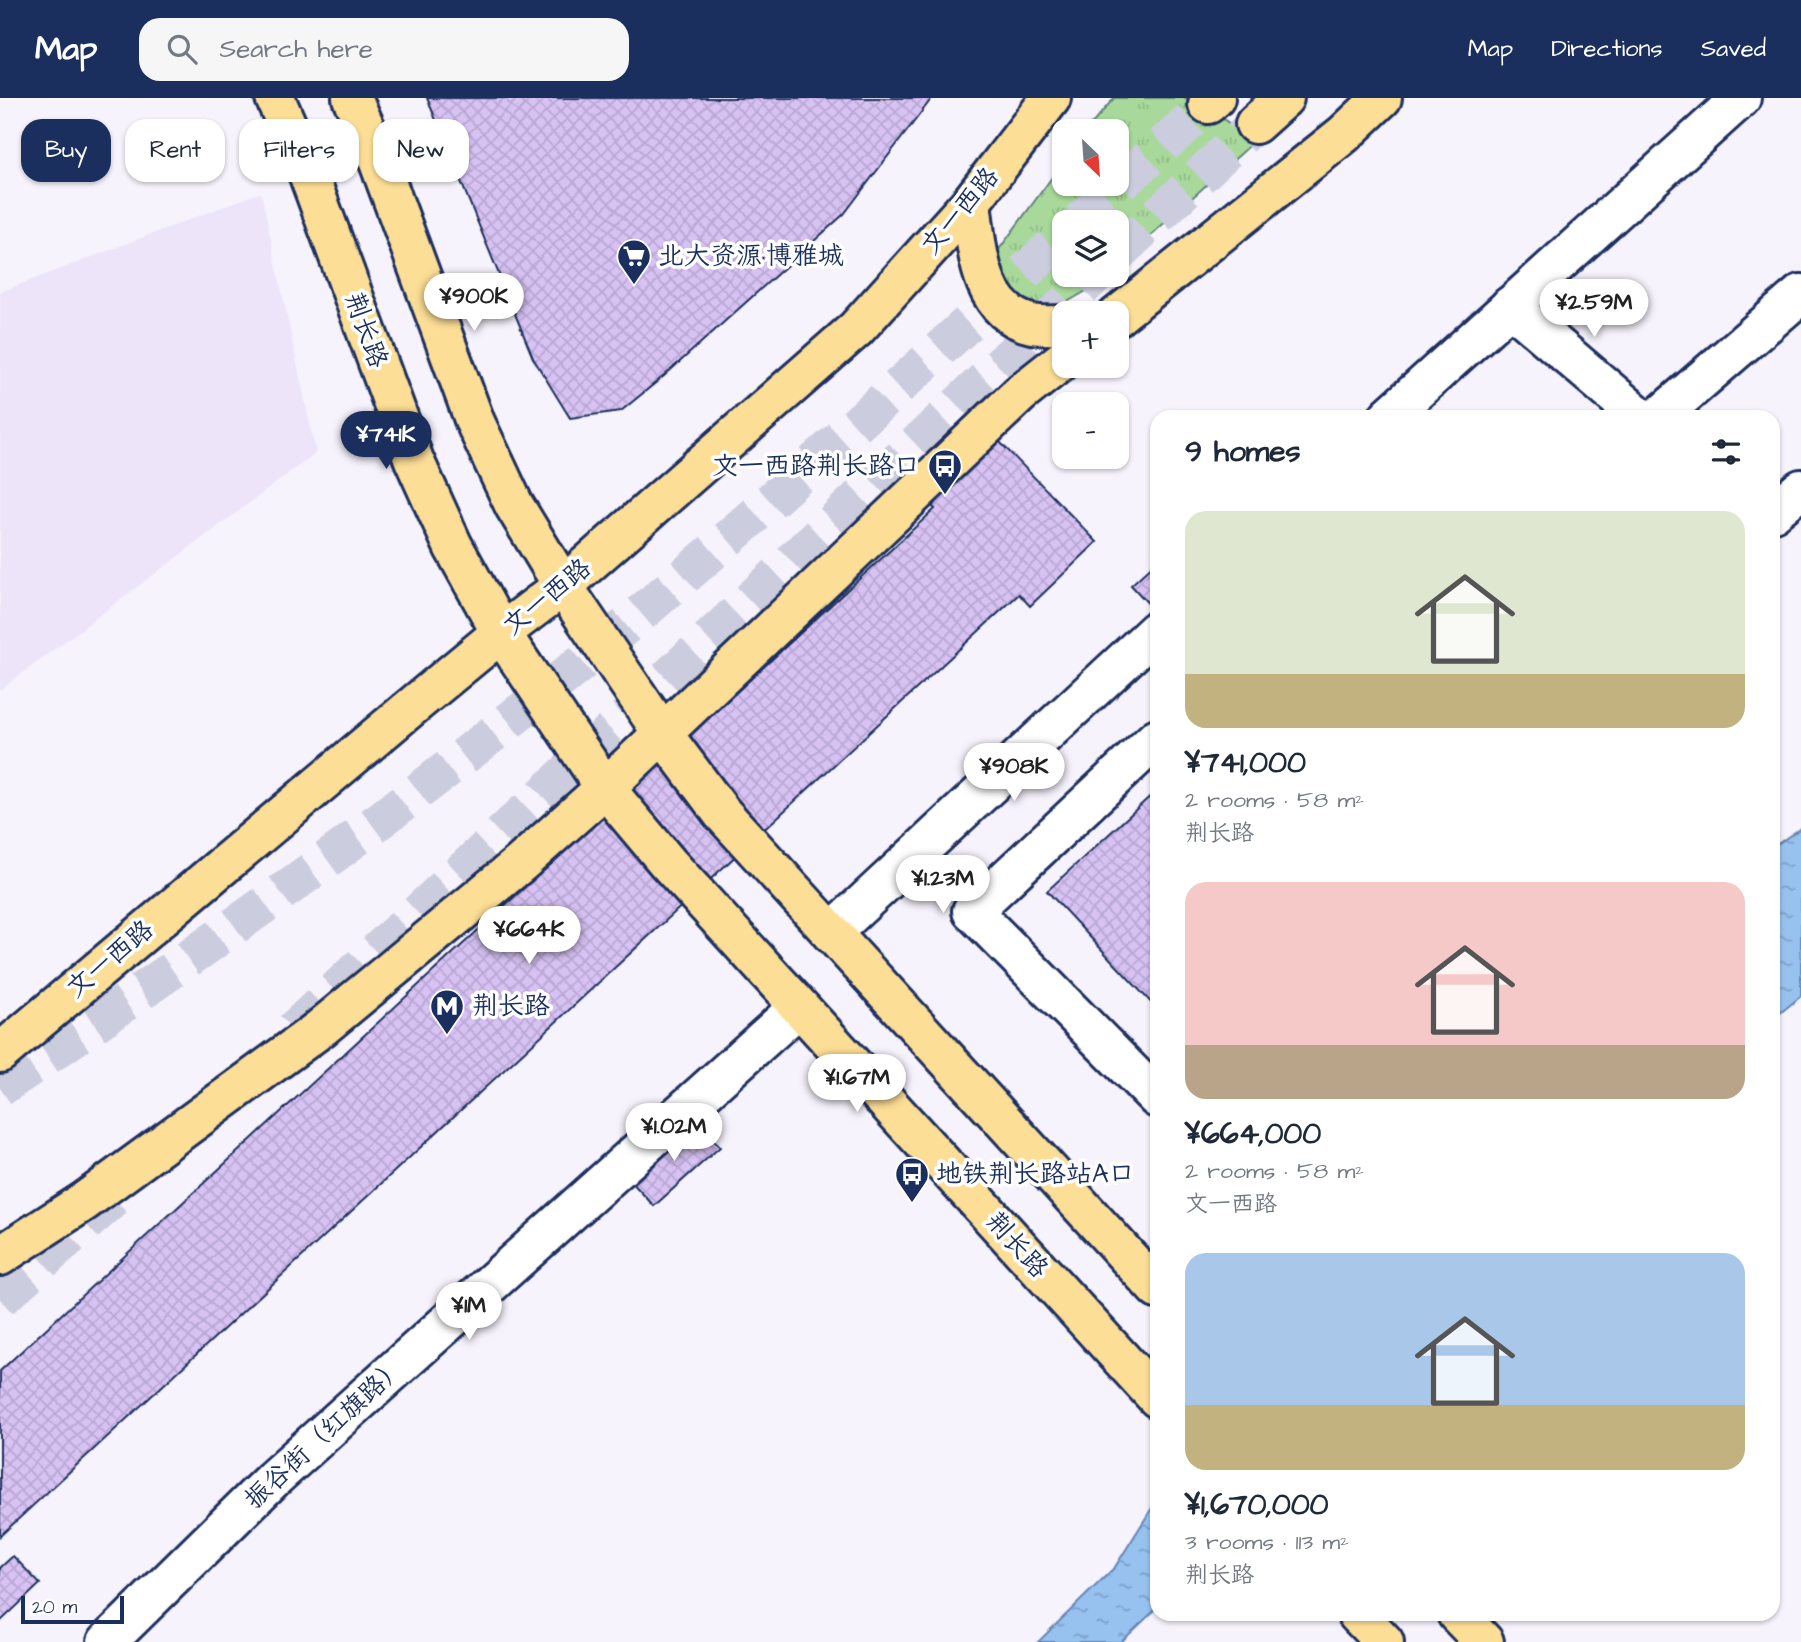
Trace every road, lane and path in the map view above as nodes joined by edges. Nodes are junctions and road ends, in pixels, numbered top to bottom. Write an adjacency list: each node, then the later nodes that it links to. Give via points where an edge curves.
1 (275, 98): 20 (main road, 荆长路, via 309,176 414,460 453,546)
2 (352, 98): 19 (main road, via 475,422 514,505)
3 (1051, 98): 8 (main road, 文一西路)
4 (1284, 98): 7 (main road)
5 (1382, 98): 10 (main road)
6 (1741, 98): 11 (street)
7 (1255, 124)
8 (971, 202): 12 (main road, via 981,271 995,300 1011,316); 19 (main road, 文一西路, via 856,329)
9 (1801, 294): 16 (street)
10 (1129, 306)
11 (1510, 306): 14 (street); 15 (street)
12 (1052, 325)
13 (1052, 369): 22 (main road, via 1011,402)
14 (1397, 410)
15 (1632, 410)
16 (1667, 410)
17 (1801, 489): 18 (street)
18 (1780, 506)
19 (564, 586): 20 (main road, 文一西路); 22 (main road)
20 (501, 633): 24 (main road, 荆长路); 27 (main road, 文一西路)
21 (1150, 646): 25 (street)
22 (663, 734): 24 (main road); 25 (main road, via 722,813)
23 (1150, 745): 28 (street, via 972,911)
24 (605, 788): 26 (main road, 荆长路); 29 (main road, via 321,1028 85,1201)
25 (831, 933): 30 (main road)
26 (799, 1007): 31 (main road, 荆长路); 34 (street, 振谷街（红旗路）, via 273,1479)
27 (0, 1053)
28 (1150, 1091)
29 (0, 1256)
30 (1150, 1281)
31 (1150, 1390)
32 (1364, 1621): 35 (main road)
33 (1464, 1621): 36 (main road)
34 (107, 1642)
35 (1384, 1642)
36 (1484, 1642)

